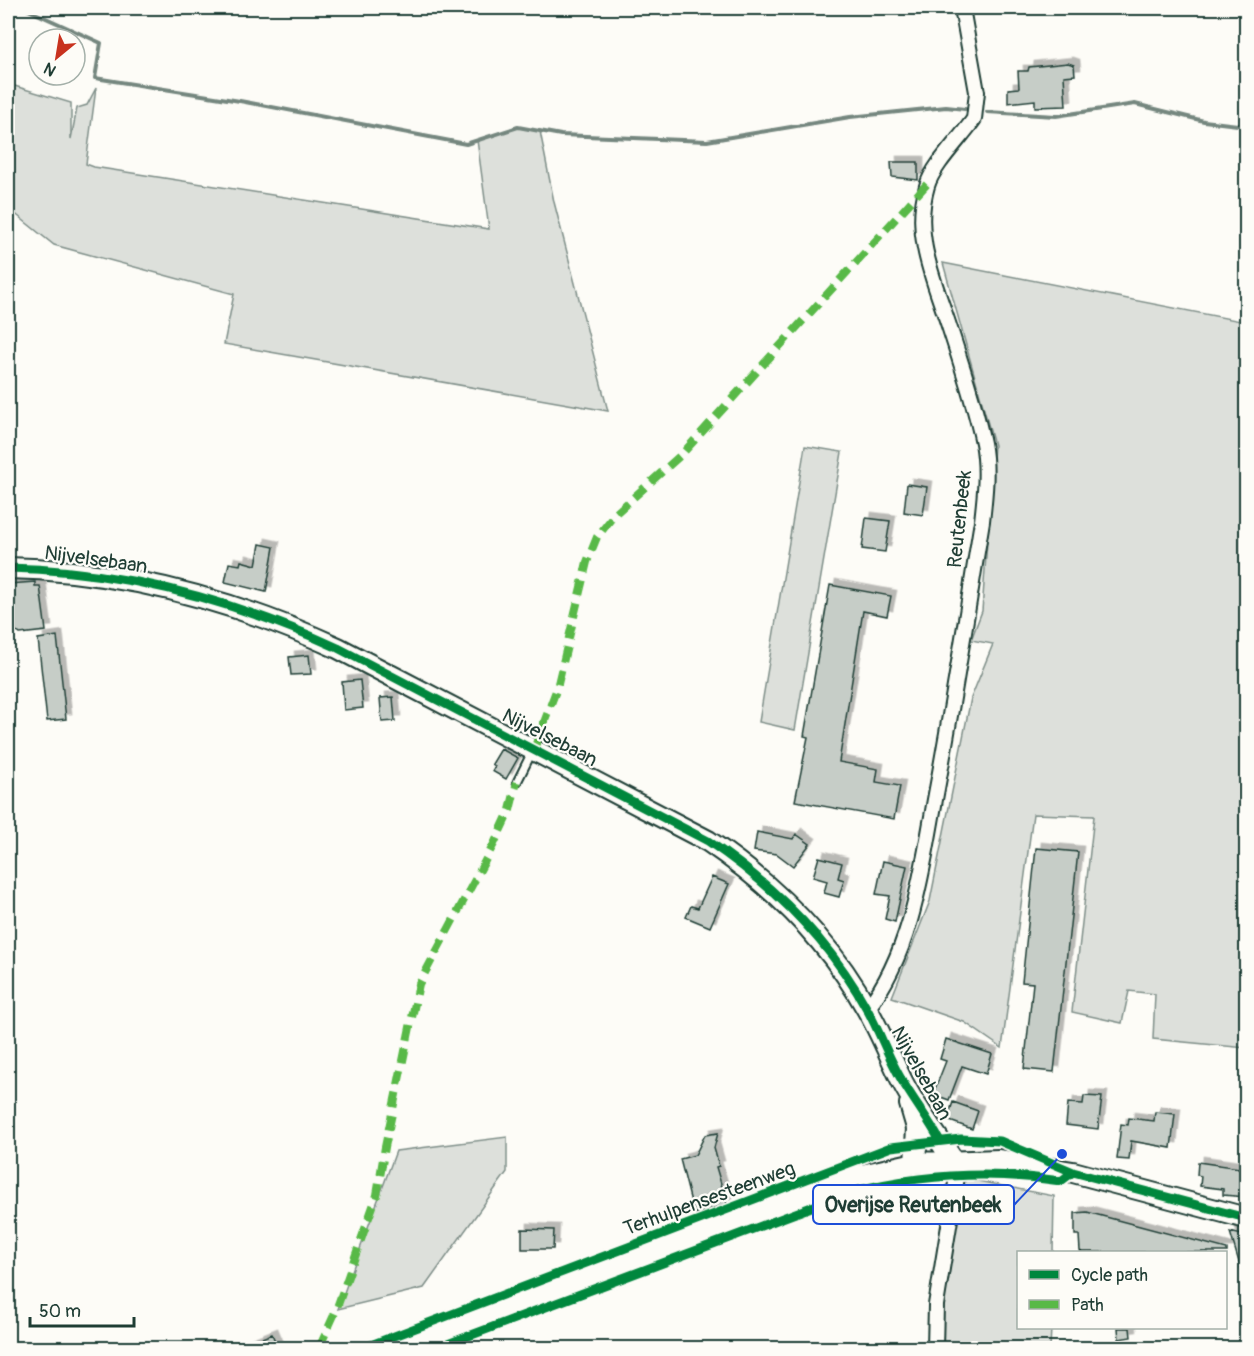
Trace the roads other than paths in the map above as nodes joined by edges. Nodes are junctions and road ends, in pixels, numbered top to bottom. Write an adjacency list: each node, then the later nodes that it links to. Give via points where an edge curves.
1 (962, 8): 5 (street, Reutenbeek, via 977,106 974,119 927,184 922,213 930,272 983,444 986,485 947,737 917,891 890,974)
2 (8, 567): 3 (main road, Nijvelsebaan, via 144,582 254,613 338,648)
3 (534, 749): 4 (lane); 5 (main road, Nijvelsebaan, via 708,841 757,876 808,927)
4 (517, 782)
5 (867, 1009): 6 (main road, Nijvelsebaan)
6 (905, 1086): 7 (main road, Nijvelsebaan); 8 (main road, Nijvelsebaan, via 917,1128)
7 (953, 1160): 8 (main road, Terhulpensesteenweg); 9 (main road, Terhulpensesteenweg, via 999,1160 1073,1172); 11 (street, via 957,1177 936,1305)
8 (915, 1163): 10 (main road, Terhulpensesteenweg, via 849,1178)
9 (1246, 1218)
10 (401, 1348)
11 (935, 1348)

